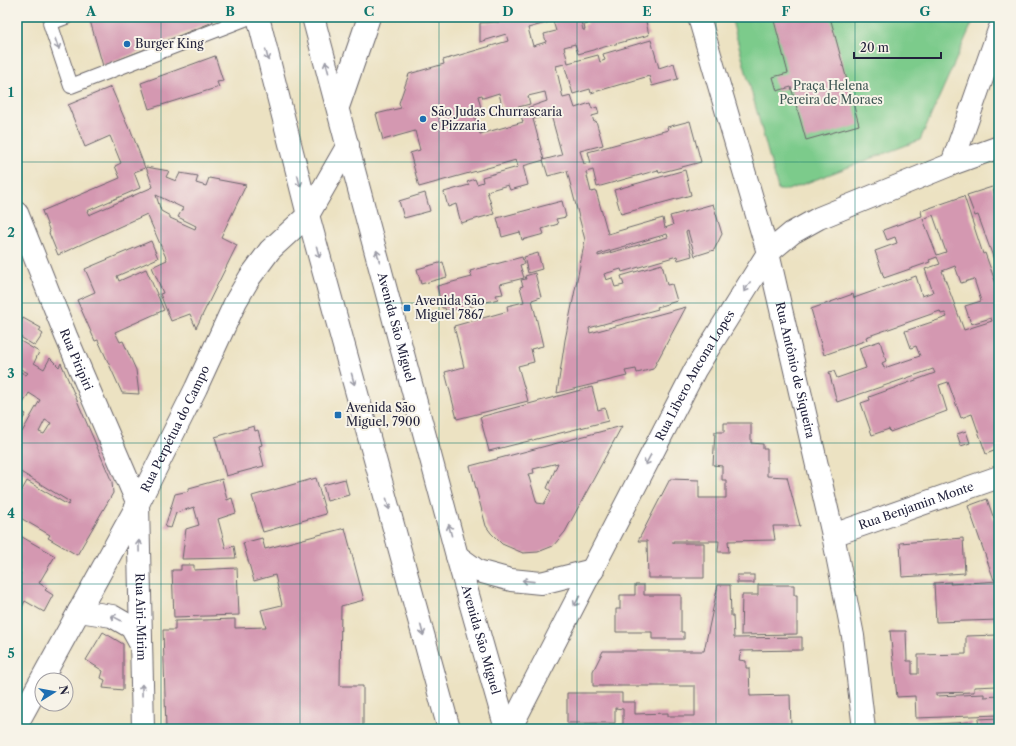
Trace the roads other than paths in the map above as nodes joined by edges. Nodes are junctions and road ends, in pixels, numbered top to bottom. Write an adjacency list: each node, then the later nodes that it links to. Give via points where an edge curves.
1 (66, 17): 2 (lane, one-way to 2, via 50,23 71,86)
2 (250, 17)
3 (258, 17): 13 (street, one-way to 13)
4 (313, 17): 8 (street, Avenida São Miguel, one-way to 4)
5 (370, 17): 8 (street)
6 (699, 17): 14 (street, Rua Antônio de Siqueira)
7 (999, 30): 11 (street)
8 (338, 107): 9 (street, Avenida São Miguel)
9 (348, 145): 13 (street, Rua Perpétua do Campo); 18 (street, Avenida São Miguel, one-way to 9)
10 (999, 147): 11 (street, Rua Libero Ancona Lopes)
11 (952, 164): 14 (street, Rua Libero Ancona Lopes, via 819,218 792,233)
12 (17, 213): 16 (street, Rua Piripiri)
13 (308, 215): 16 (street, Rua Perpétua do Campo, via 270,250 250,276); 24 (street, one-way to 24)
14 (768, 253): 17 (street, Rua Antônio de Siqueira); 19 (street, Rua Libero Ancona Lopes, one-way to 19, via 695,370 638,477)
15 (999, 477): 17 (street, Rua Benjamin Monte)
16 (138, 504): 20 (street, Rua Perpétua do Campo); 21 (street, Rua Airi-Mirim, one-way to 16)
17 (833, 535): 27 (street, Rua Antônio de Siqueira, via 853,636)
18 (457, 556): 19 (street, one-way to 18, via 541,583 511,580 478,571); 25 (street, Avenida São Miguel)
19 (593, 570): 26 (street, Rua Libero Ancona Lopes, one-way to 26)
20 (79, 611): 21 (street, one-way to 20, via 131,627 112,616); 22 (street, Rua Perpétua do Campo)
21 (141, 645): 23 (street, Rua Airi-Mirim, one-way to 21)
22 (17, 724)
23 (143, 729)
24 (449, 729)
25 (506, 729)
26 (510, 729)
27 (864, 729)

